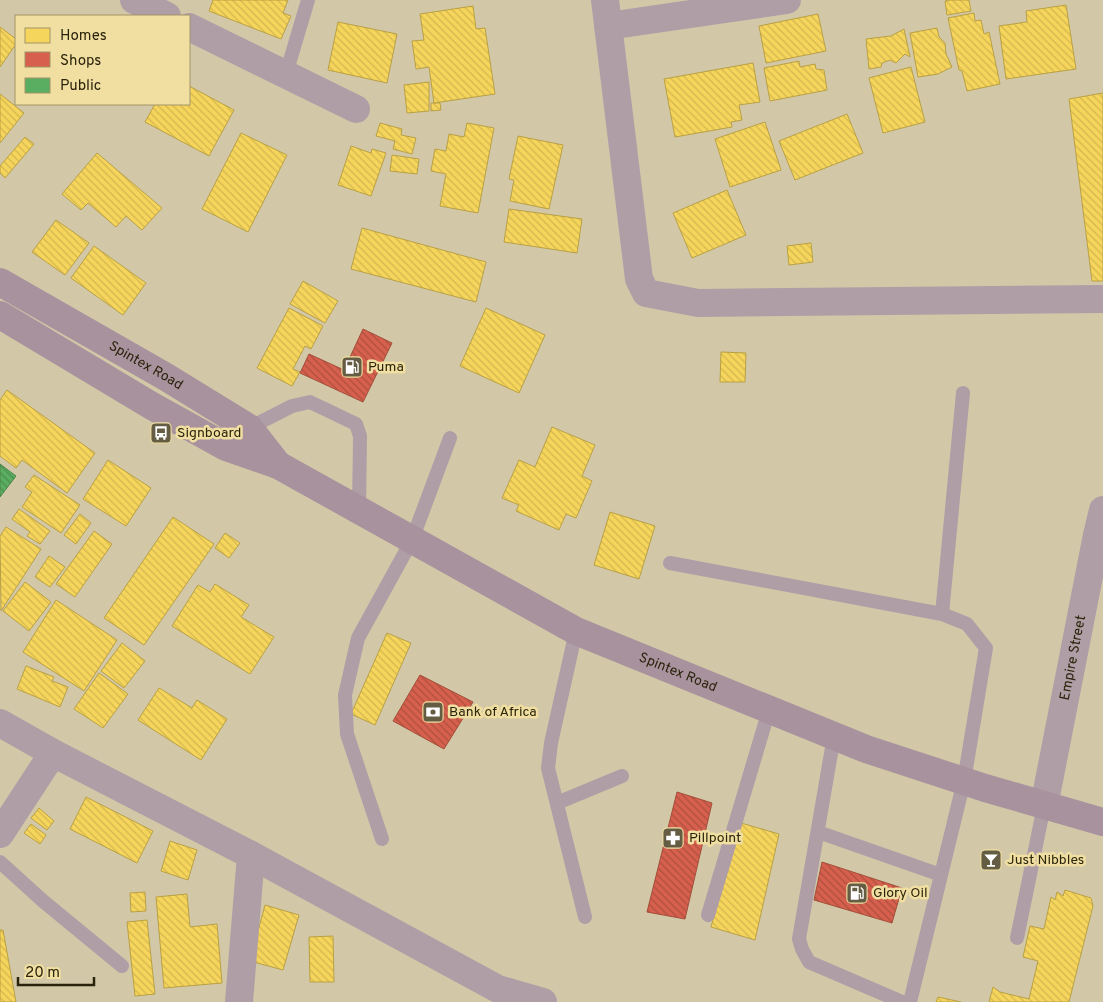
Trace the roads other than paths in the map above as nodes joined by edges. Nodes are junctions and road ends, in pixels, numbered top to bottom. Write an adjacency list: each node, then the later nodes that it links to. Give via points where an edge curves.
1 (134, 0): 5 (street)
2 (308, 0): 7 (lane)
3 (787, 0): 4 (street)
4 (607, 13): 11 (street, via 639,279 646,293 698,303)
5 (165, 15)
6 (190, 27): 7 (street)
7 (286, 74): 8 (street)
8 (356, 109)
9 (0, 282): 10 (main road, Spintex Road)
10 (26, 297): 12 (street); 14 (main road, Spintex Road)
11 (1103, 300)
12 (3, 323): 16 (main road, Spintex Road, via 226,447)
13 (963, 393): 21 (lane)
14 (248, 428): 16 (main road, Spintex Road); 18 (lane, via 292,406 310,402 356,424 360,436)
15 (450, 438): 19 (lane)
16 (278, 466): 18 (main road, Spintex Road)
17 (1103, 510): 30 (street, Empire Street)
18 (359, 511): 19 (main road, Spintex Road)
19 (412, 540): 22 (main road, Spintex Road); 34 (lane, via 358,638 345,695 347,734)
20 (670, 562): 21 (lane)
21 (942, 614): 28 (lane, via 967,624 986,648)
22 (576, 631): 23 (main road, Spintex Road); 29 (lane, via 550,743 548,768)
23 (769, 710): 25 (main road, Spintex Road); 38 (lane)
24 (0, 723): 26 (street)
25 (834, 736): 28 (main road, Spintex Road); 32 (lane)
26 (53, 753): 33 (street); 35 (street)
27 (622, 776): 29 (lane)
28 (964, 781): 30 (main road, Spintex Road); 37 (lane)
29 (557, 803): 39 (lane)
30 (1044, 806): 31 (main road, Spintex Road); 40 (lane)
31 (1103, 822)
32 (818, 832): 37 (lane); 45 (lane, via 799,939 802,949 809,962)
33 (0, 834)
34 (382, 839)
35 (251, 855): 42 (street); 43 (street)
36 (0, 862): 41 (lane)
37 (941, 875): 46 (lane)
38 (708, 915)
39 (585, 917)
40 (1017, 938)
41 (122, 966)
42 (500, 995): 44 (street)
43 (238, 1002)
44 (543, 1002)
45 (902, 1002)
46 (910, 1002)

